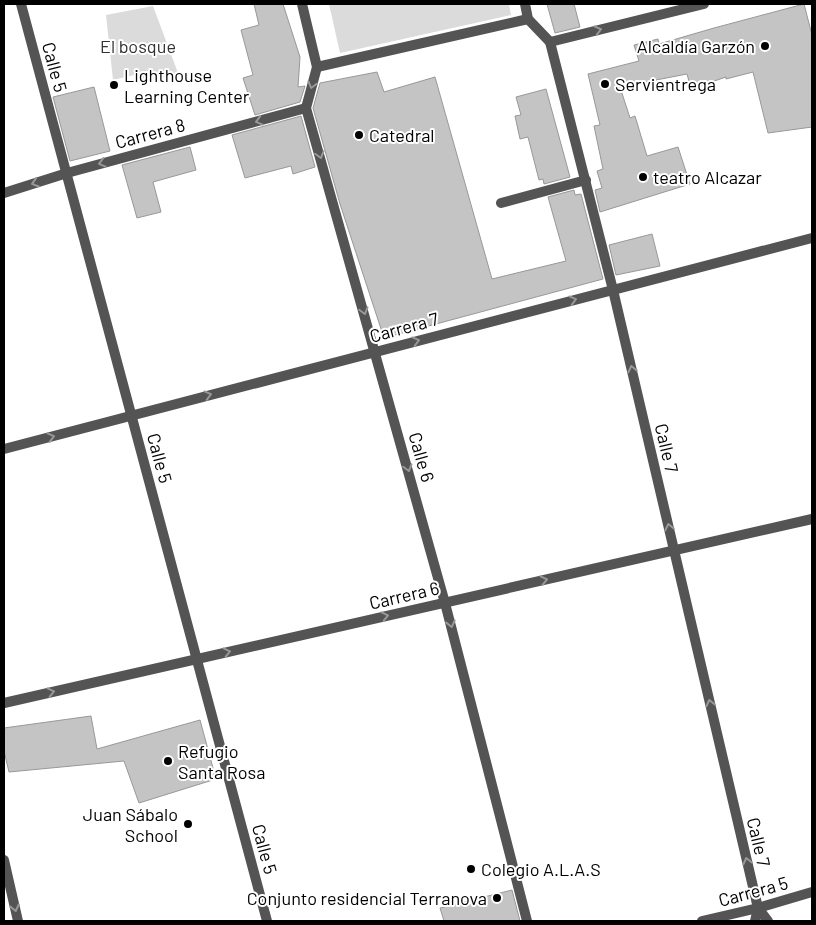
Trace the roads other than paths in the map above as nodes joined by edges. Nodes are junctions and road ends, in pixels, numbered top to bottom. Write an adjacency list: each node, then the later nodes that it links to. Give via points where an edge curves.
1 (21, 4): 9 (street, Calle 5)
2 (302, 4): 7 (street)
3 (525, 4): 5 (street)
4 (704, 4): 6 (street, one-way to 4)
5 (528, 19): 6 (street, Calle 7); 7 (street)
6 (550, 42): 10 (street, Calle 7)
7 (317, 67): 8 (street, one-way to 8)
8 (306, 108): 9 (street, Carrera 8, one-way to 9); 15 (street, Calle 6, one-way to 15)
9 (67, 173): 11 (street, Carrera 8, one-way to 11); 16 (street, Calle 5)
10 (586, 180): 12 (street); 14 (street, Calle 7)
11 (4, 193)
12 (501, 202)
13 (812, 238): 14 (street, Carrera 7)
14 (613, 290): 15 (street, Carrera 7, one-way to 14); 19 (street, Calle 7, one-way to 14)
15 (376, 352): 16 (street, Carrera 7, one-way to 15); 20 (street, Calle 6, one-way to 20)
16 (132, 415): 17 (street, Carrera 7, one-way to 16); 21 (street, Calle 5)
17 (4, 449)
18 (812, 519): 19 (street, Carrera 6)
19 (675, 550): 20 (street, Carrera 6, one-way to 19); 25 (street, Calle 7, one-way to 19)
20 (446, 603): 21 (street, Carrera 6, one-way to 20); 28 (street, Calle 6, one-way to 28)
21 (196, 659): 22 (street, Carrera 6, one-way to 21); 27 (street, Calle 5)
22 (4, 703)
23 (4, 860): 26 (street, one-way to 26)
24 (812, 892): 25 (street, Carrera 5)
25 (758, 908): 29 (street, Carrera 5); 30 (street, Calle 7); 31 (street, Calle 7)
26 (18, 921)
27 (267, 921)
28 (527, 921)
29 (702, 921)
30 (755, 921)
31 (768, 921)

